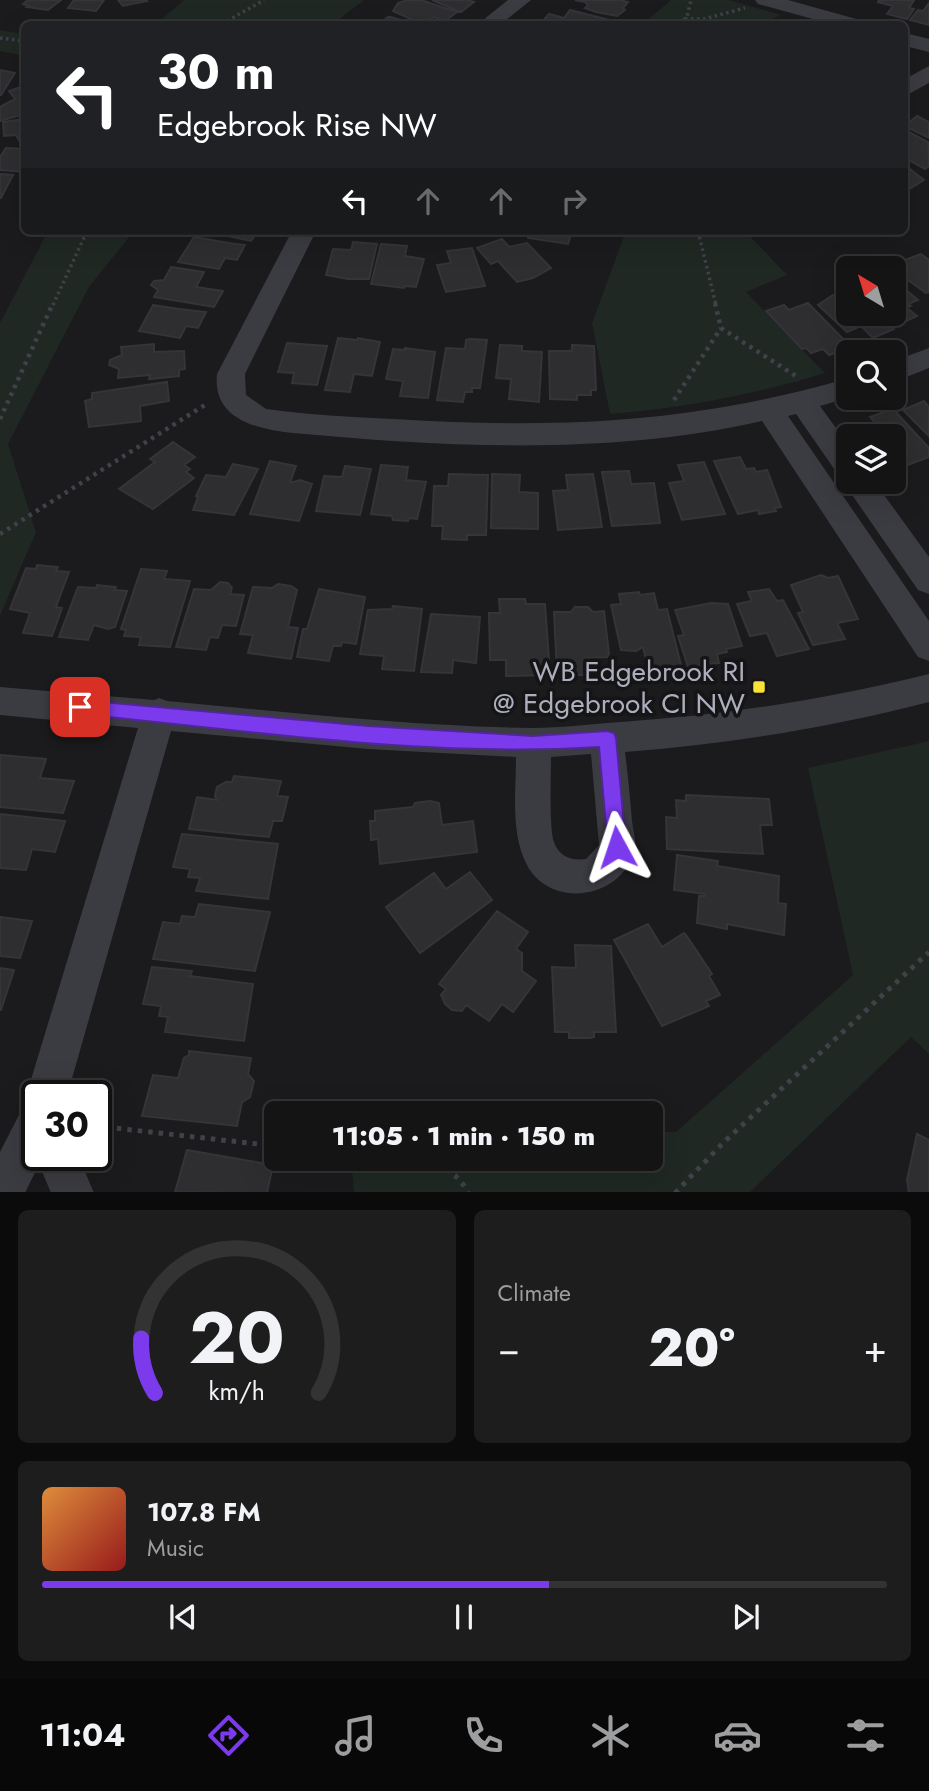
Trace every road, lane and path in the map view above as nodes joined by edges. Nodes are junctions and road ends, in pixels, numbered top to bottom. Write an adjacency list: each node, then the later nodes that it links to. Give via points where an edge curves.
1 (264, 0): 6 (path)
2 (522, 0): 7 (street)
3 (691, 0): 5 (path)
4 (758, 2): 5 (path, via 716,17); 9 (street)
5 (685, 19): 8 (path)
6 (227, 21)
7 (492, 21)
8 (683, 21)
9 (840, 21)
10 (0, 38): 11 (path)
11 (21, 41)
12 (929, 73): 13 (street)
13 (908, 87)
14 (85, 235): 24 (path)
15 (302, 235): 20 (street, via 231,374)
16 (699, 235): 17 (path)
17 (721, 328): 22 (path, via 807,384); 25 (path, via 669,408)
18 (929, 357): 19 (street)
19 (906, 367)
20 (230, 390): 25 (street, via 250,414 278,421 517,437); 28 (path)
21 (836, 391): 22 (street)
22 (811, 400): 23 (street); 26 (street)
23 (770, 411): 25 (street); 30 (street)
24 (0, 419)
25 (675, 427)
26 (836, 445)
27 (867, 494): 29 (street)
28 (0, 534)
29 (929, 581)
30 (929, 646)
31 (929, 688): 34 (street, via 785,720)
32 (0, 701): 33 (street)
33 (159, 713): 35 (street, via 368,734); 37 (street)
34 (607, 738): 35 (street); 35 (street, via 617,847 603,869 577,878 553,870 538,852)
35 (533, 743)
36 (929, 952): 46 (path)
37 (51, 1080)
38 (112, 1128): 39 (path)
39 (264, 1145)
40 (21, 1155): 43 (street)
41 (63, 1171): 44 (street)
42 (445, 1171): 45 (path)
43 (0, 1186)
44 (73, 1192)
45 (468, 1192)
46 (675, 1192)

